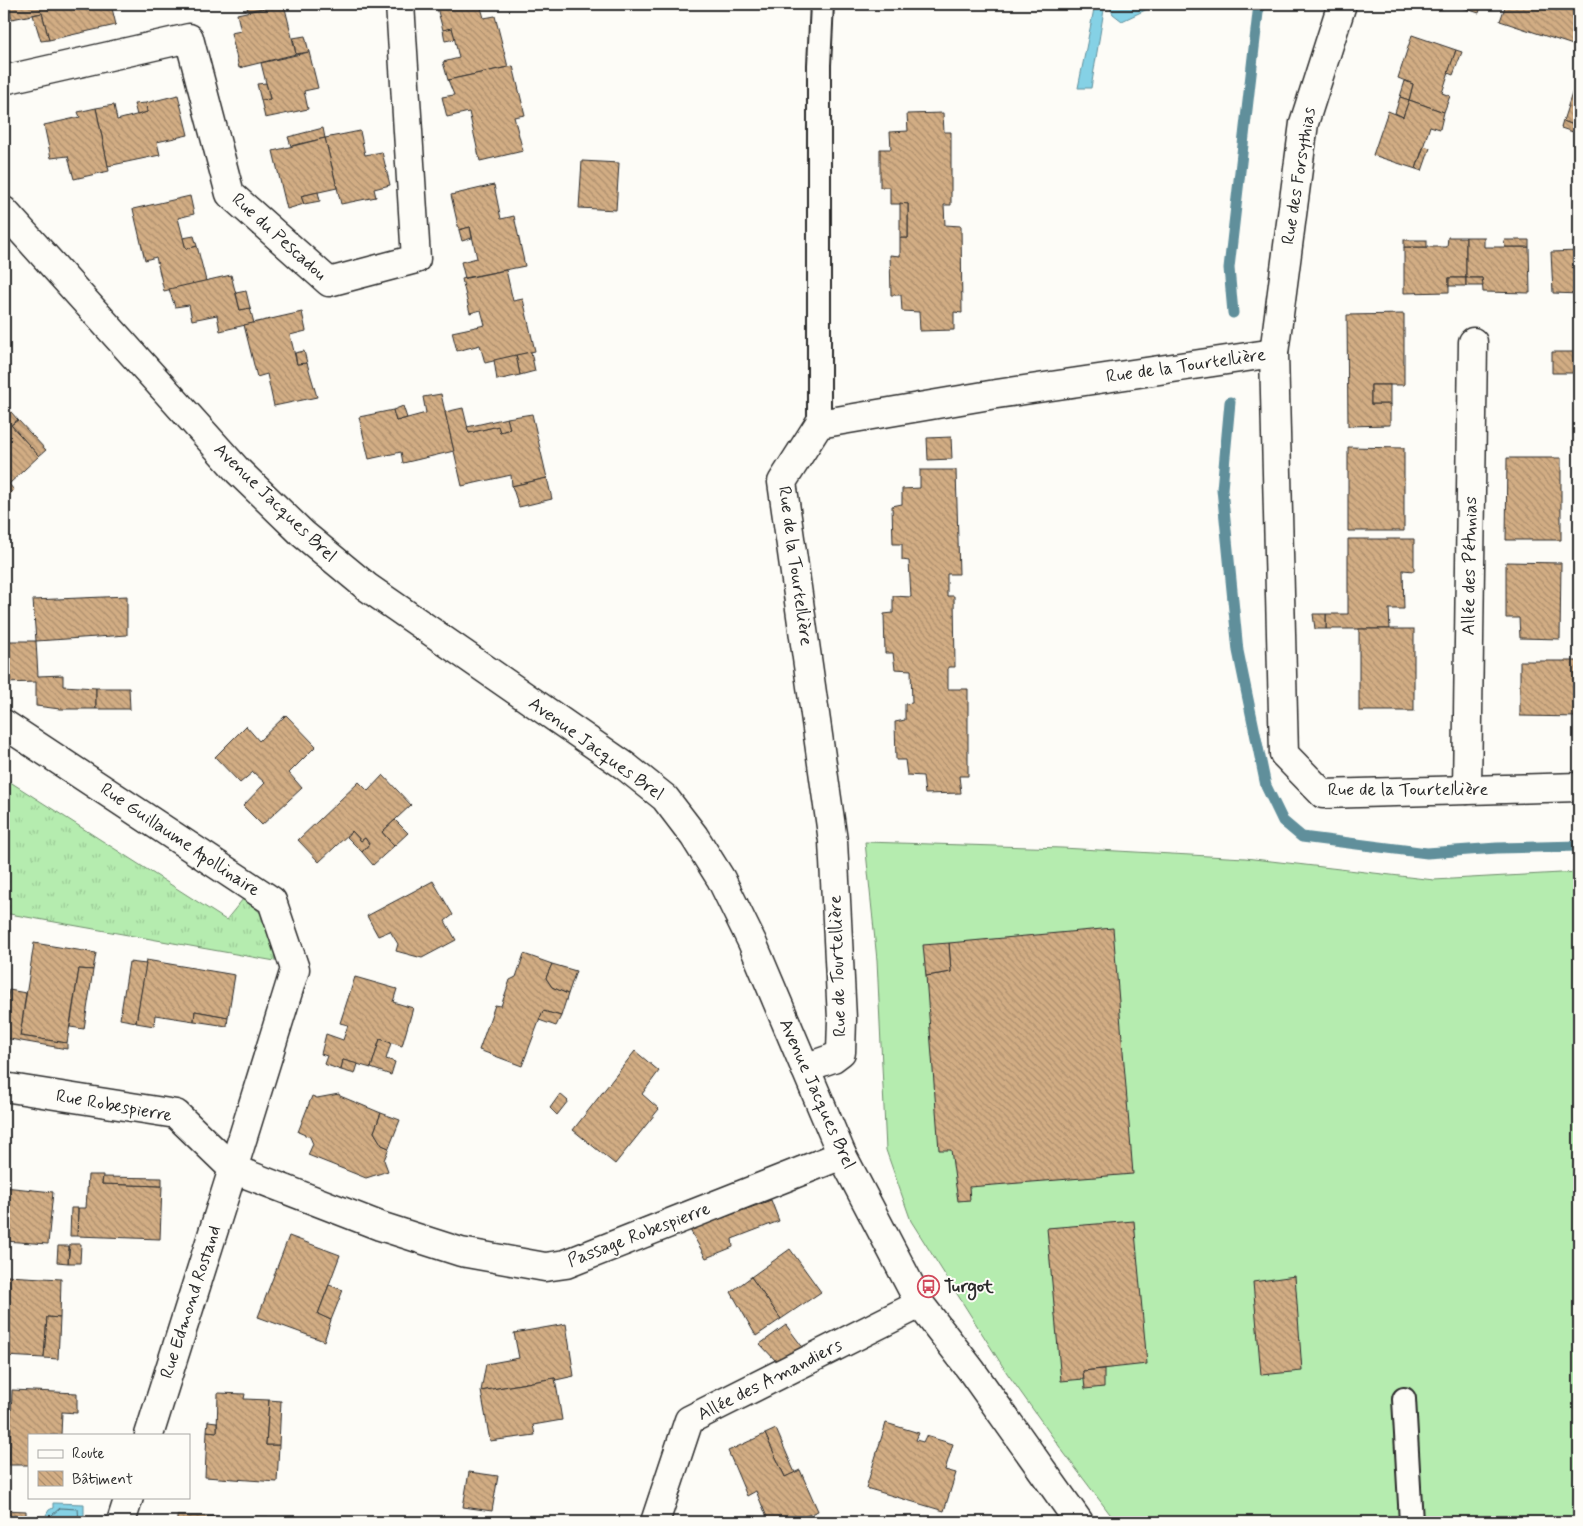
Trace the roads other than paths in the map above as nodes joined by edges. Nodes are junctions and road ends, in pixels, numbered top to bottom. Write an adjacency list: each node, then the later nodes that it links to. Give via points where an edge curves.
1 (400, 4): 4 (street, Rue du Pescadou, via 416,259 329,282 230,194 189,38)
2 (822, 4): 8 (lane, via 819,65)
3 (1342, 4): 7 (street, Rue des Forsythias, via 1304,123)
4 (5, 79)
5 (4, 211): 13 (street, Avenue Jacques Brel, via 238,471 303,534 367,587 625,766 665,798 721,879 752,942)
6 (1473, 342): 11 (street, Allée des Pétunias)
7 (1274, 353): 8 (street, Rue de la Tourtellière); 11 (street, Rue de la Tourtellière, via 1284,754 1323,794)
8 (819, 424): 12 (street, Rue de la Tourtellière, via 782,482)
9 (4, 724): 16 (street, Rue Guillaume Apollinaire, via 272,902 294,969)
10 (1579, 787): 11 (street, Rue de la Tourtellière)
11 (1467, 790)
12 (833, 841): 13 (street, Rue de Tourtellière, via 841,1052)
13 (805, 1068): 15 (street, Avenue Jacques Brel)
14 (4, 1087): 16 (street, Rue Robespierre, via 176,1114)
15 (842, 1155): 16 (street, Passage Robespierre, via 566,1264 545,1267 461,1252 380,1226); 17 (street, Avenue Jacques Brel)
16 (233, 1169): 19 (street, Rue Edmond Rostand)
17 (920, 1304): 21 (street, Avenue Jacques Brel, via 971,1370); 23 (street, Allée des Amandiers, via 689,1420)
18 (1404, 1399): 24 (lane)
19 (149, 1434)
20 (129, 1498): 22 (street)
21 (1073, 1520)
22 (121, 1522)
23 (655, 1522)
24 (1411, 1522)

